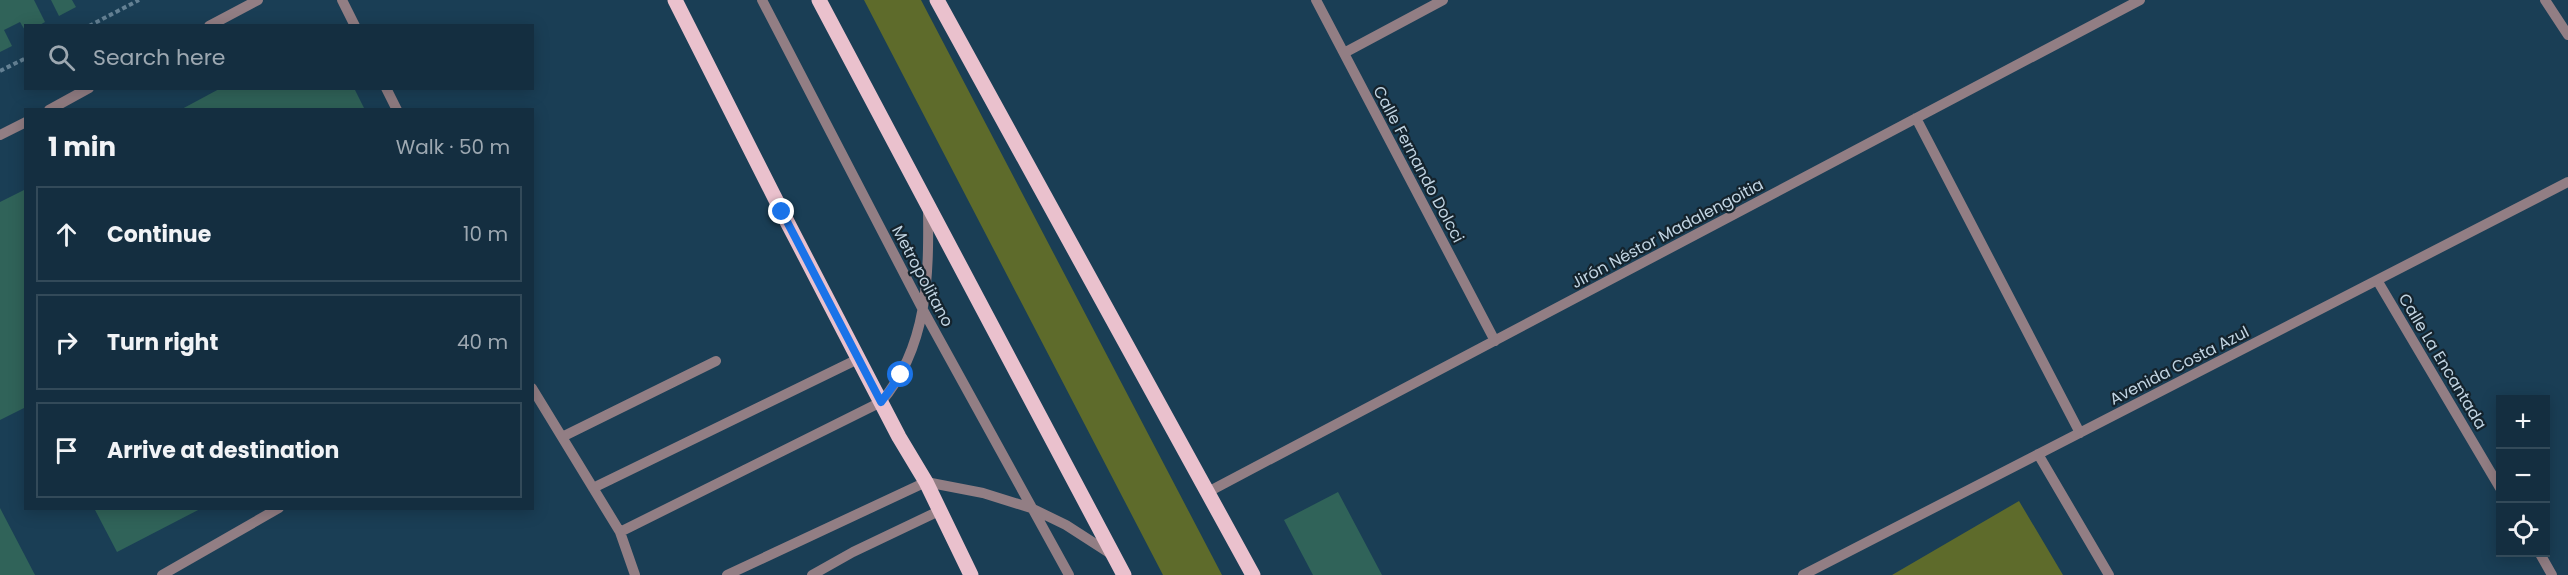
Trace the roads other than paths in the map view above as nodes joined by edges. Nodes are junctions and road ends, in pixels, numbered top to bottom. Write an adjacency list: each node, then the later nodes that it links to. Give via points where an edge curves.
1 (258, 0): 11 (street)
2 (342, 0): 12 (street)
3 (675, 0): 27 (main road)
4 (762, 0): 25 (street, Metropolitano)
5 (819, 0): 23 (main road)
6 (938, 0): 37 (main road)
7 (1316, 0): 14 (street, Calle Fernando Dolcci)
8 (1443, 0): 14 (street)
9 (2140, 0): 19 (street, Jirón Néstor Madalengoitia)
10 (2545, 0): 13 (street)
11 (213, 24)
12 (354, 24)
13 (2568, 35)
14 (1344, 53): 26 (street, Calle Fernando Dolcci)
15 (85, 90): 17 (street)
16 (387, 90): 18 (street)
17 (53, 108)
18 (396, 108)
19 (1916, 118): 26 (street, Jirón Néstor Madalengoitia); 31 (street)
20 (24, 123): 21 (street)
21 (0, 135)
22 (2568, 182): 24 (street, Avenida Costa Azul)
23 (928, 205): 25 (street, via 929,263); 42 (main road)
24 (2377, 280): 31 (street, Avenida Costa Azul); 34 (street, Calle La Encantada)
25 (923, 310): 30 (street, via 910,358); 38 (street, Metropolitano)
26 (1495, 341): 37 (street, Jirón Néstor Madalengoitia)
27 (858, 359): 30 (main road); 36 (street)
28 (716, 361): 32 (street)
29 (534, 391): 32 (street)
30 (881, 402): 35 (main road); 41 (street)
31 (2080, 433): 33 (street, Avenida Costa Azul)
32 (562, 437): 36 (street)
33 (2038, 454): 53 (street, Avenida Costa Azul); 54 (street)
34 (2496, 481)
35 (926, 482): 38 (street, via 983,493); 40 (main road); 47 (street)
36 (593, 488): 41 (street)
37 (1208, 492): 52 (main road)
38 (1031, 508): 42 (street); 44 (street, Metropolitano)
39 (276, 510): 45 (street)
40 (939, 511): 48 (street); 49 (main road)
41 (620, 532): 46 (street)
42 (1114, 555): 51 (main road)
43 (2542, 557): 55 (street)
44 (1062, 570): 50 (street, Metropolitano)
45 (162, 575)
46 (635, 575)
47 (728, 575)
48 (812, 575)
49 (971, 575)
50 (1069, 575)
51 (1124, 575)
52 (1253, 575)
53 (1803, 575)
54 (2109, 575)
55 (2552, 575)

